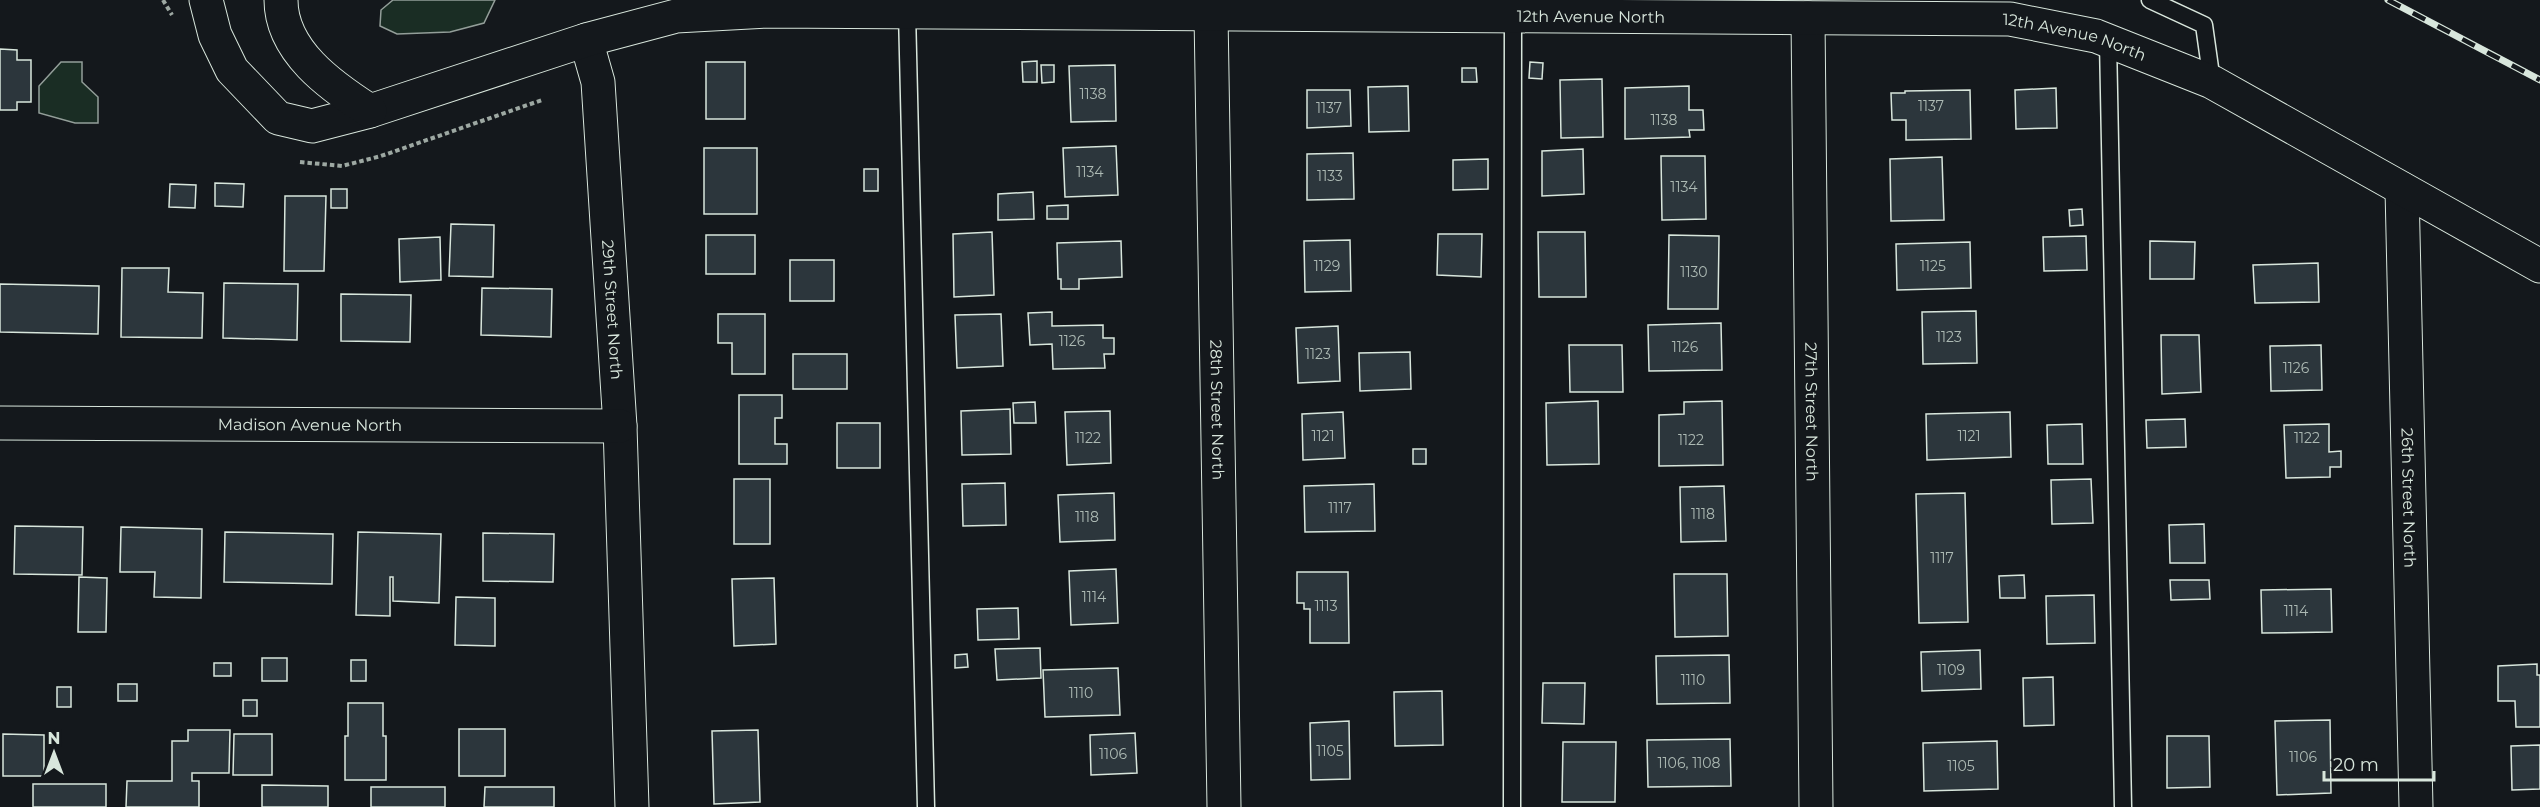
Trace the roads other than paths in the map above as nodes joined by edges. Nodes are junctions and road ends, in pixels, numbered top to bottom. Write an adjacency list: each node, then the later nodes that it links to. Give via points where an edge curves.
1 (206, 0): 12 (street, via 215,35 232,69 278,118 312,126)
2 (281, 0): 12 (street, via 295,48 333,88)
3 (2150, 0): 11 (lane, via 2204,25)
4 (1461, 8): 6 (street, 12th Avenue North); 7 (street, 12th Avenue North)
5 (907, 12): 6 (street, 12th Avenue North); 9 (street, 12th Avenue North, via 766,11 676,16); 18 (lane)
6 (1211, 14): 19 (street, 28th Street North)
7 (1513, 16): 8 (street, 12th Avenue North); 20 (lane)
8 (1808, 18): 10 (street, 12th Avenue North, via 2010,19); 21 (street, 27th Street North)
9 (586, 40): 12 (street); 16 (street, 29th Street North, via 598,82)
10 (2108, 41): 11 (street, 12th Avenue North); 22 (lane)
11 (2212, 82): 13 (street, 12th Avenue North)
12 (370, 111)
13 (2402, 189): 14 (street, 12th Avenue North); 23 (street, 26th Street North)
14 (2540, 266)
15 (0, 423): 16 (street, Madison Avenue North)
16 (620, 426): 17 (street, 29th Street North)
17 (632, 807)
18 (926, 807)
19 (1224, 807)
20 (1512, 807)
21 (1816, 807)
22 (2123, 807)
23 (2415, 807)

